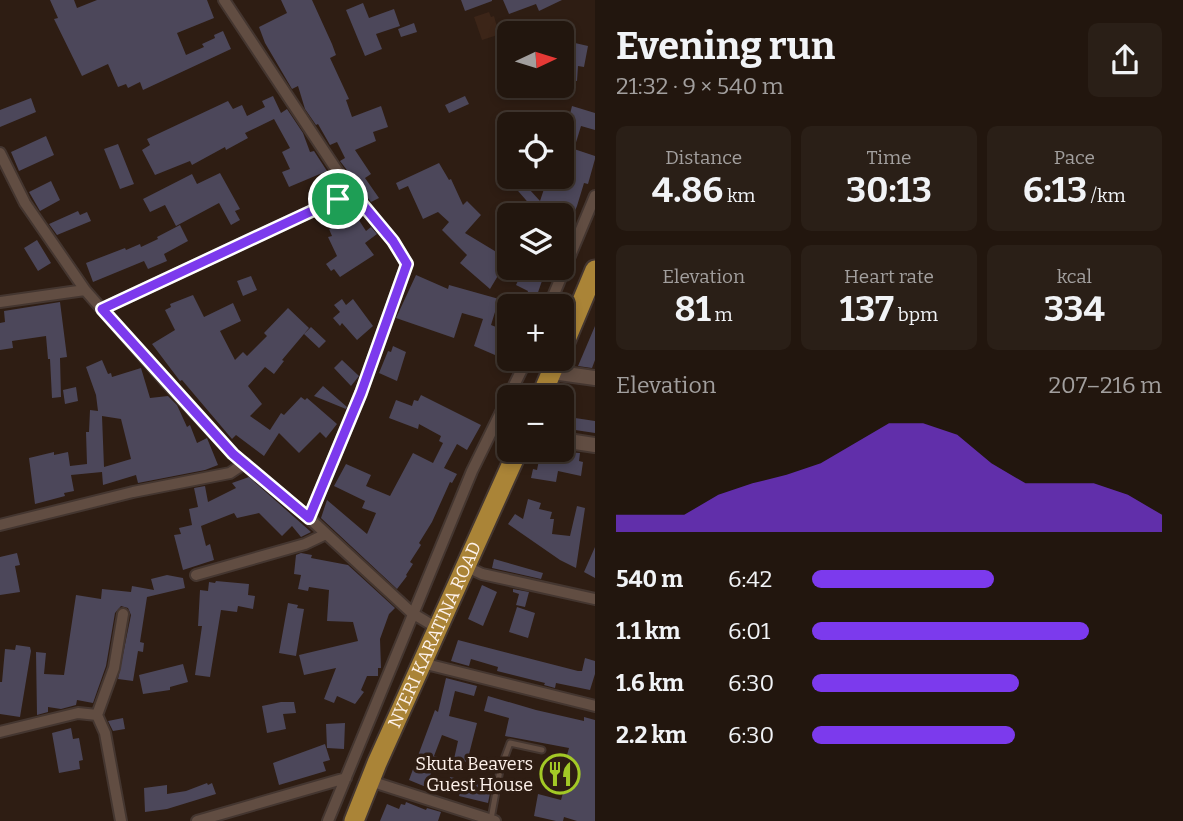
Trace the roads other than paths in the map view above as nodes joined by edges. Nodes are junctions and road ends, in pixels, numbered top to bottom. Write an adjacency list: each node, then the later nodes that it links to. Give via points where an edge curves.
1 (224, 0): 3 (street)
2 (0, 153): 6 (street, via 25,203)
3 (348, 187): 9 (street, via 332,204); 20 (street, via 407,264 361,393)
4 (595, 195): 7 (street)
5 (595, 270): 10 (highway)
6 (85, 290): 8 (street); 9 (street)
7 (554, 294)
8 (0, 302)
9 (102, 309): 19 (street)
10 (574, 320)
11 (521, 371): 14 (street)
12 (573, 371): 13 (street)
13 (595, 378)
14 (493, 429): 15 (street); 26 (street)
15 (497, 430)
16 (574, 442): 17 (street)
17 (595, 445)
18 (513, 462): 23 (highway, NYERI KARATINA ROAD)
19 (244, 463): 20 (street); 21 (street, via 230,473)
20 (309, 518): 22 (street)
21 (0, 525)
22 (326, 534): 24 (street); 26 (street)
23 (465, 566): 25 (street, via 482,574); 28 (highway, NYERI KARATINA ROAD)
24 (196, 575)
25 (595, 599)
26 (412, 613): 28 (street); 33 (street)
27 (123, 614): 31 (street, via 114,668)
28 (437, 628): 29 (highway, NYERI KARATINA ROAD)
29 (422, 663): 30 (street); 34 (highway, NYERI KARATINA ROAD)
30 (595, 706)
31 (97, 715): 32 (street, via 78,713); 40 (street, via 105,733)
32 (0, 732)
33 (363, 736): 34 (street); 36 (street)
34 (385, 746): 37 (highway, NYERI KARATINA ROAD)
35 (542, 750): 39 (lane, via 510,743 500,770)
36 (346, 778): 41 (street); 42 (street)
37 (370, 781): 38 (street); 43 (highway, NYERI KARATINA ROAD)
38 (468, 817): 39 (street)
39 (493, 820)
40 (121, 821)
41 (197, 821)
42 (328, 821)
43 (354, 821)

